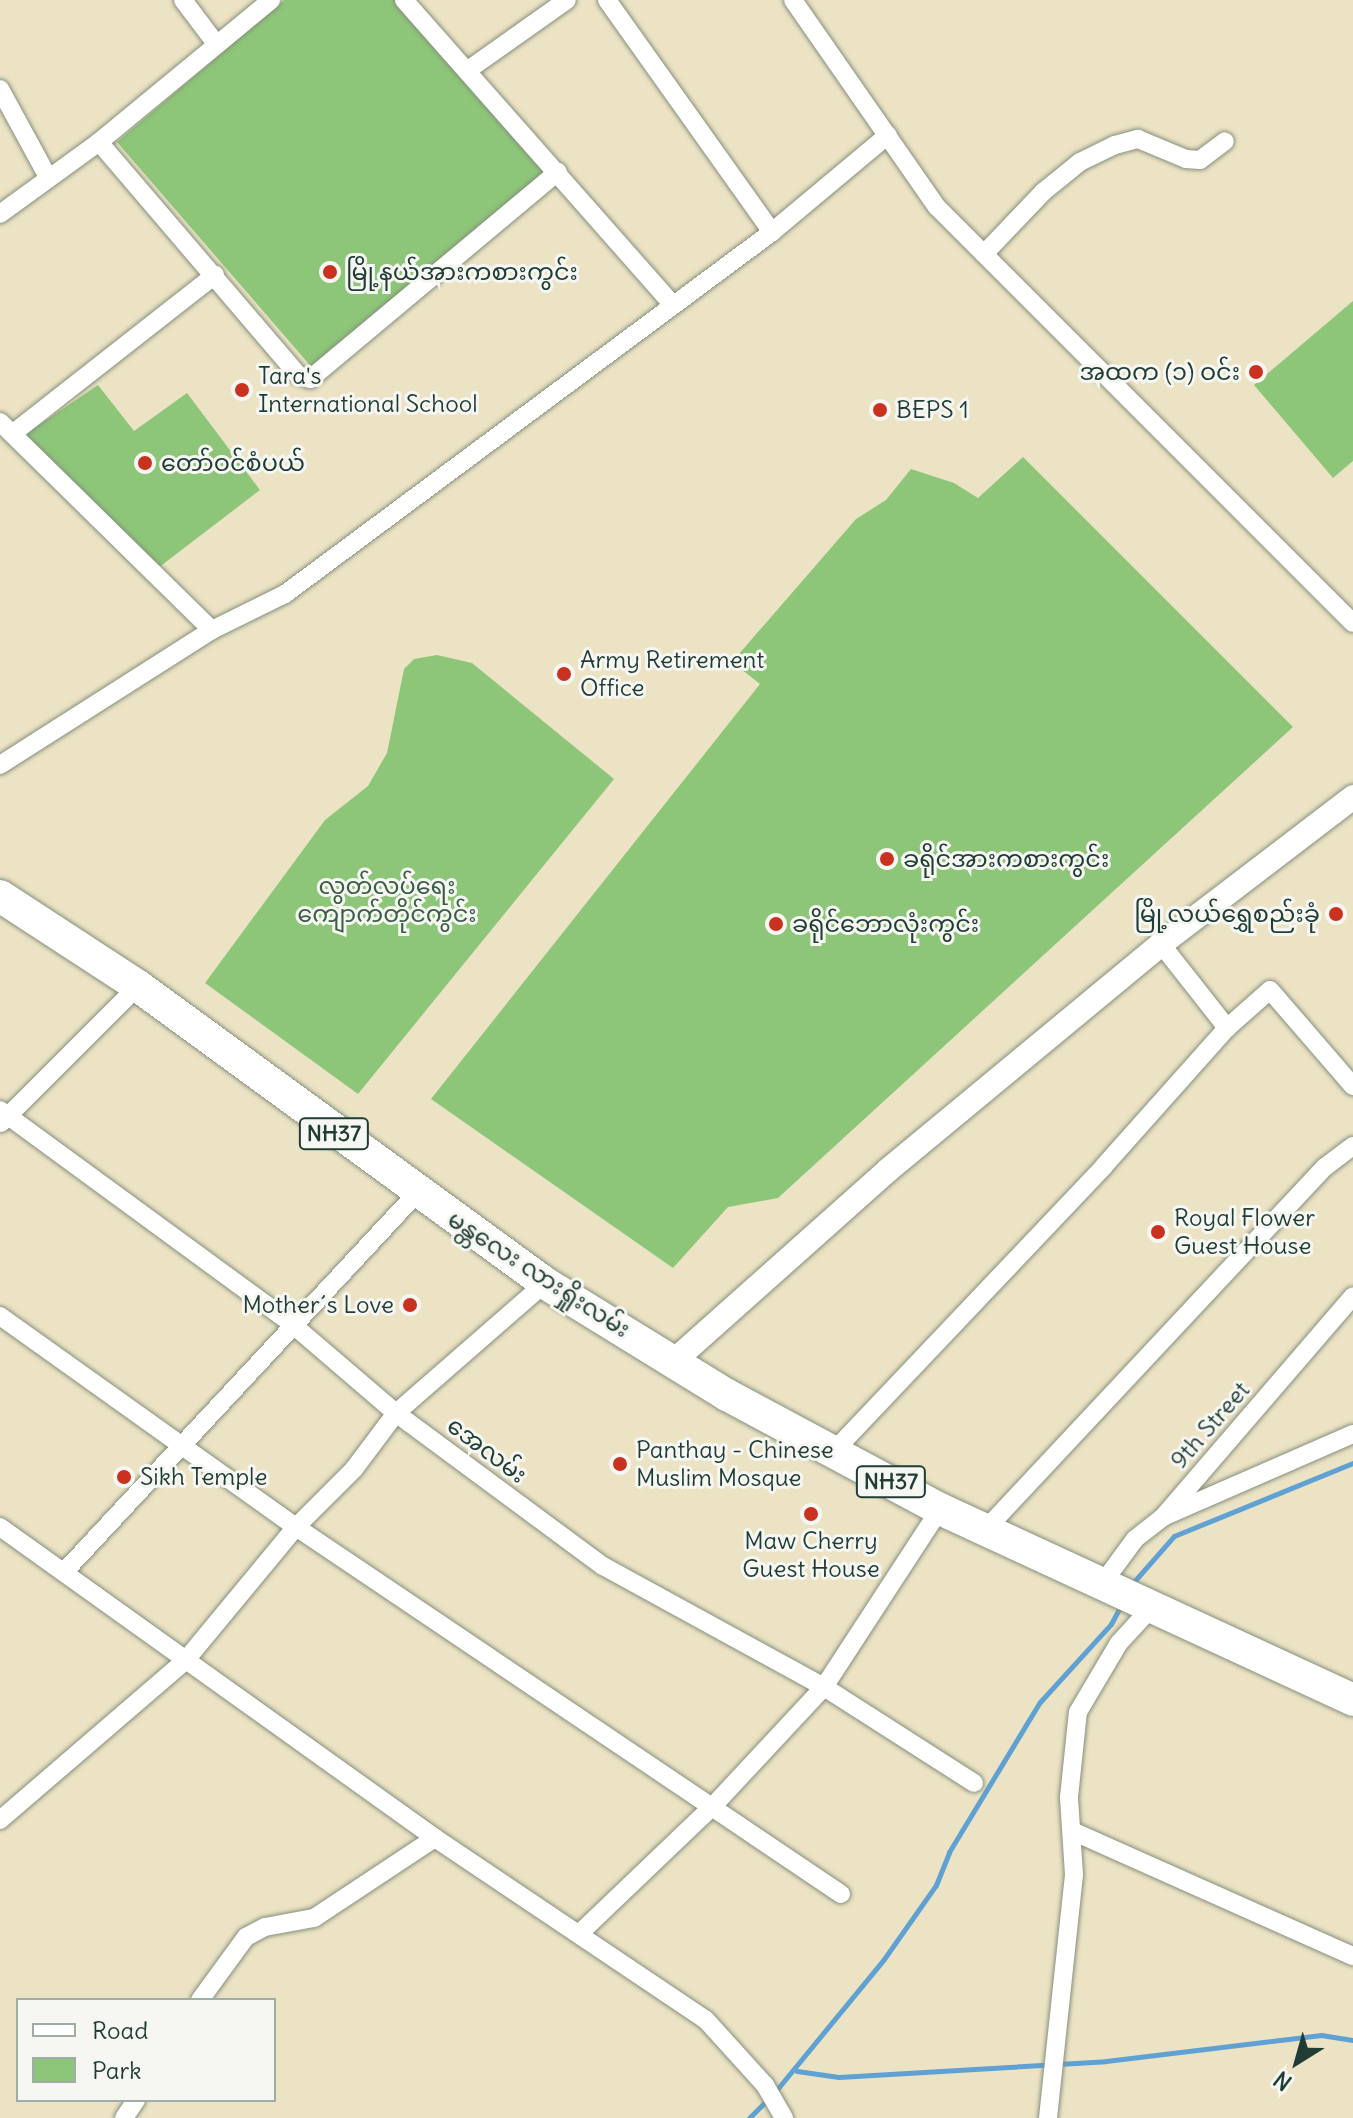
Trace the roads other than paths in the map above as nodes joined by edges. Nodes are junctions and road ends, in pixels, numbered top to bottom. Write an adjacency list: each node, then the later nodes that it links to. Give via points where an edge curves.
1 (183, 0): 7 (street)
2 (271, 0): 7 (street)
3 (404, 0): 8 (street)
4 (567, 0): 8 (street)
5 (607, 0): 16 (street)
6 (793, 0): 10 (street)
7 (217, 45): 12 (street)
8 (468, 70): 13 (street)
9 (0, 89): 14 (street)
10 (888, 135): 16 (street); 17 (street, via 937,207)
11 (1225, 141): 17 (street, via 1200,160 1138,139 1115,145 1080,162 1043,192)
12 (99, 142): 14 (street); 18 (street)
13 (558, 172): 18 (street, via 310,379 298,375); 19 (street)
14 (48, 177): 15 (street)
15 (0, 214)
16 (772, 232): 19 (street)
17 (984, 254): 21 (street)
18 (215, 275): 20 (street)
19 (672, 304): 22 (street, via 285,594)
20 (6, 428): 22 (street)
21 (1353, 623)
22 (212, 630): 23 (street)
23 (0, 765)
24 (1353, 797): 26 (street)
25 (0, 896): 27 (highway, မန္တလေး လားရှိုးလမ်း / NH37)
26 (1161, 944): 28 (street); 37 (street, via 888,1170)
27 (138, 986): 30 (street); 32 (highway, မန္တလေး လားရှိုးလမ်း / NH37)
28 (1227, 1028): 29 (street, via 1270,990); 41 (street)
29 (1353, 1086)
30 (3, 1117): 36 (street, အေလမ်း)
31 (1353, 1146): 46 (street, via 1325,1167)
32 (416, 1194): 33 (highway, မန္တလေး လားရှိုးလမ်း / NH37); 36 (street)
33 (545, 1283): 37 (highway, မန္တလေး လားရှိုးလမ်း / NH37); 38 (street)
34 (1353, 1296): 43 (street, 9th Street)
35 (0, 1316): 40 (street)
36 (292, 1324): 38 (street, အေလမ်း); 40 (street)
37 (675, 1360): 41 (highway, မန္တလေး လားရှိုးလမ်း / NH37, via 727,1395)
38 (396, 1413): 45 (street, via 354,1469); 50 (street, အေလမ်း, via 603,1566)
39 (1353, 1434): 43 (street)
40 (183, 1445): 45 (street); 47 (street)
41 (834, 1451): 42 (highway, မန္တလေး လားရှိုးလမ်း / NH37)
42 (940, 1509): 46 (highway, မန္တလေး လားရှိုးလမ်း / NH37); 50 (street)
43 (1163, 1517): 48 (street, 9th Street, via 1135,1539)
44 (0, 1527): 47 (street)
45 (296, 1527): 49 (street); 53 (street)
46 (986, 1529): 48 (highway, မန္တလေး လားရှိုးလမ်း / NH37)
47 (64, 1572): 49 (street)
48 (1127, 1595): 51 (highway, NH37); 55 (street, 9th Street, via 1119,1643 1082,1701 1069,1797)
49 (185, 1661): 54 (street); 56 (street)
50 (824, 1687): 52 (street, အေလမ်း); 53 (street)
51 (1353, 1700)
52 (974, 1783)
53 (713, 1806): 57 (street); 58 (street)
54 (0, 1820)
55 (1072, 1831): 59 (street); 62 (street, 9th Street, via 1074,1875)
56 (435, 1838): 58 (street); 60 (street, via 314,1918 265,1927 246,1937)
57 (841, 1894)
58 (581, 1932): 61 (street, via 706,2020 765,2085)
59 (1353, 1956)
60 (201, 1998)
61 (777, 2113)
62 (1048, 2118)

